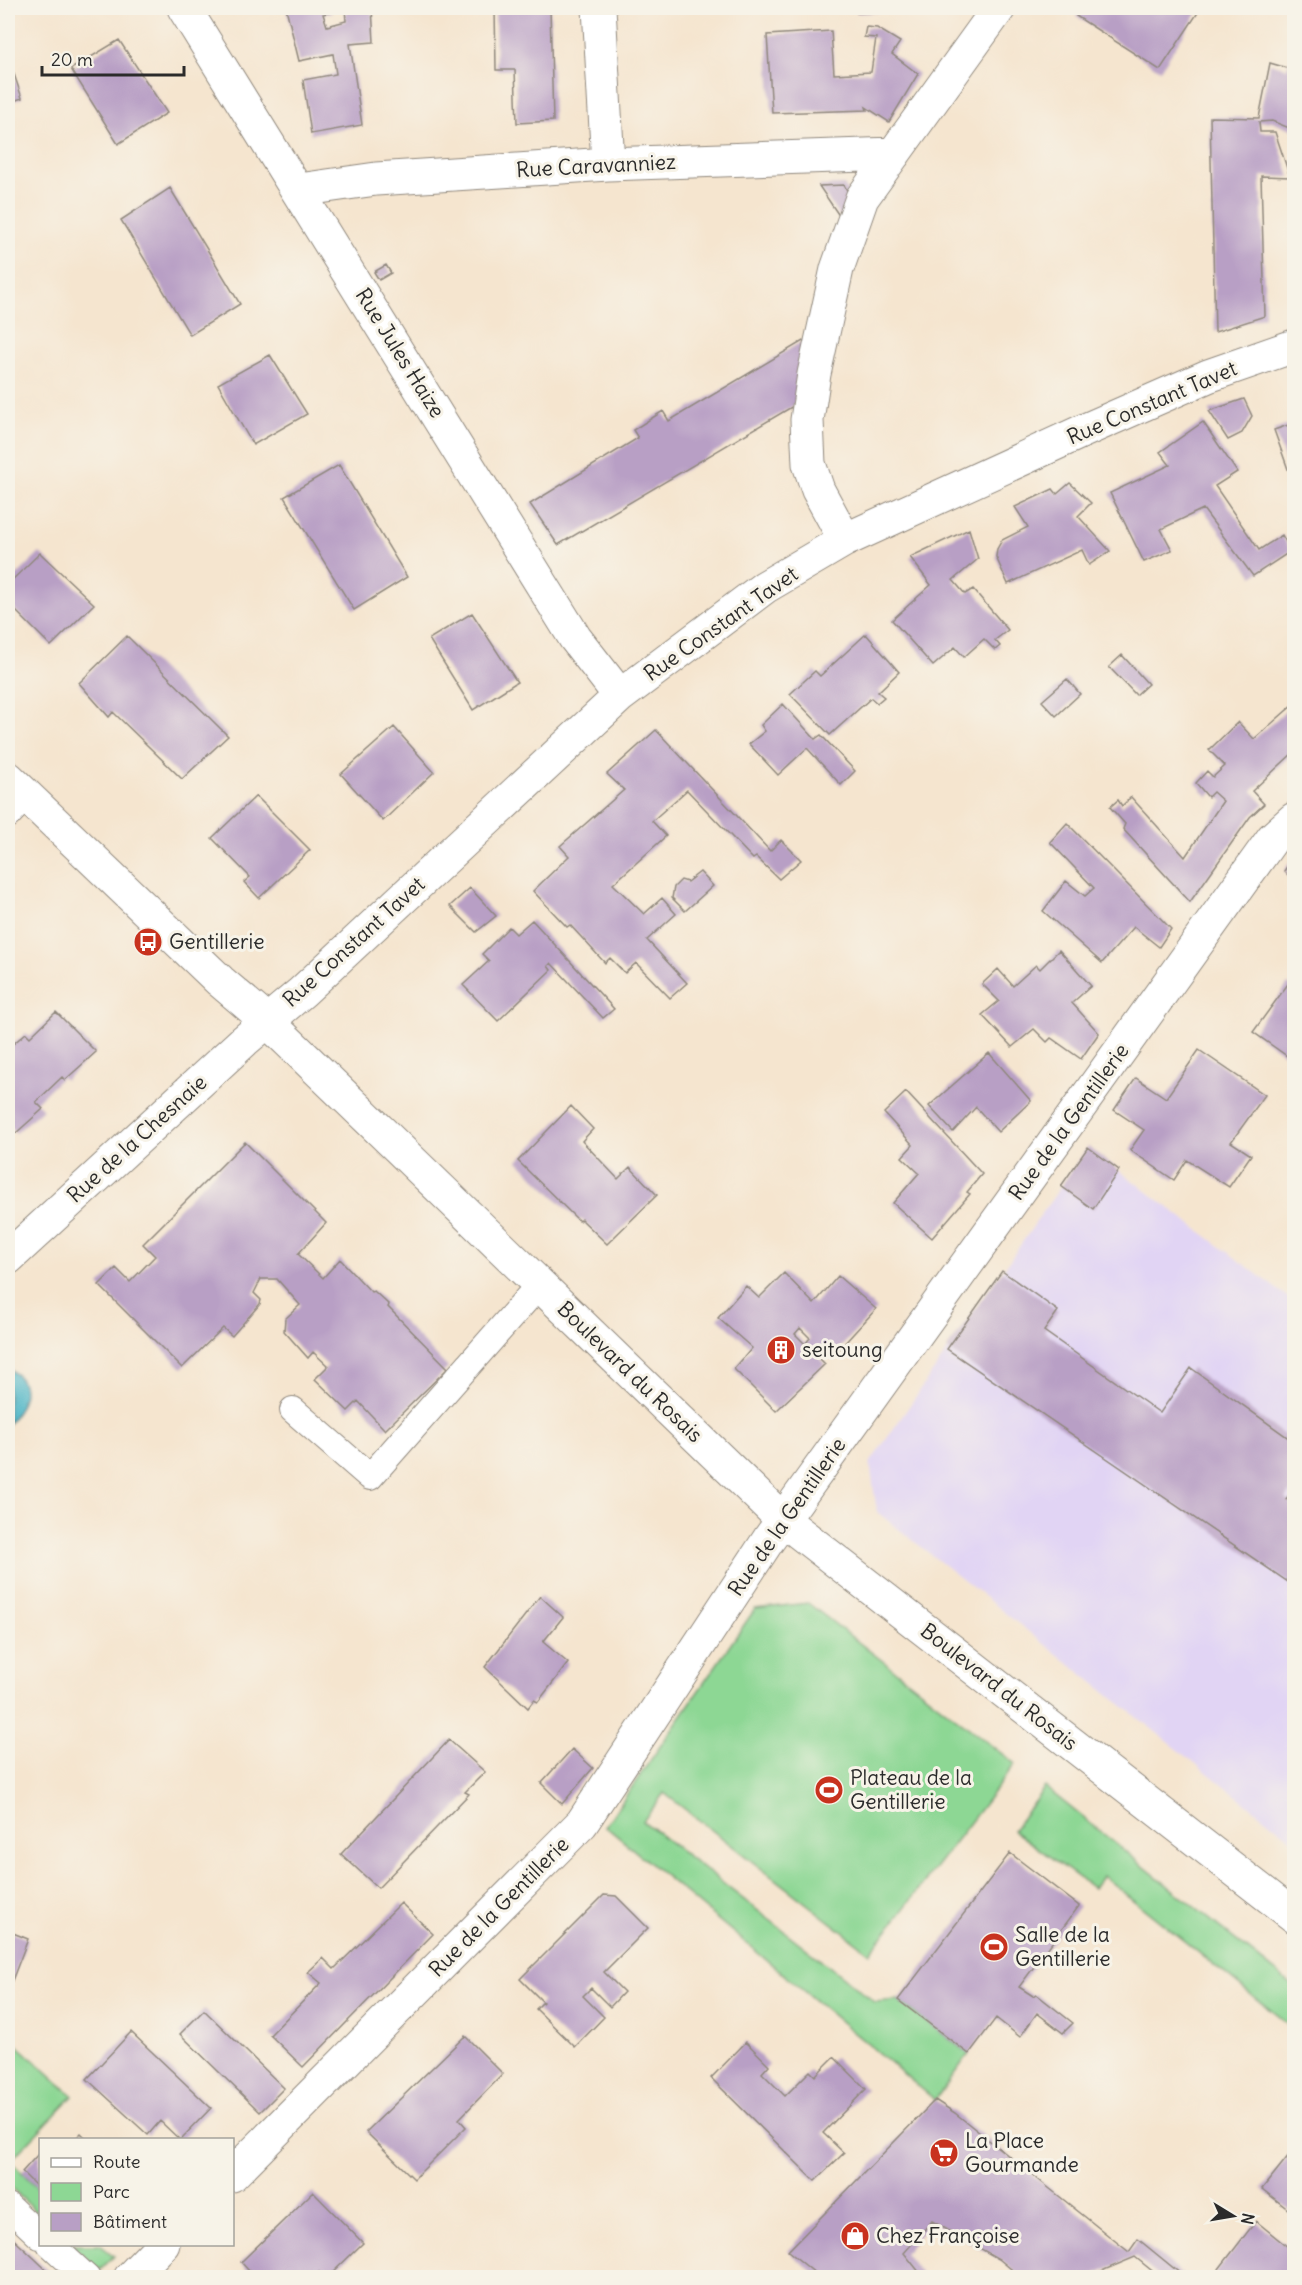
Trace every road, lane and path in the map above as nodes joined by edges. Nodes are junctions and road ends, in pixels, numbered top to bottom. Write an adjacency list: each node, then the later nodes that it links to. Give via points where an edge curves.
1 (184, 8): 6 (street, Rue Jules Haize)
2 (599, 8): 5 (street)
3 (999, 8): 4 (street)
4 (894, 154): 5 (street, Rue Caravanniez); 8 (street, via 862,198 837,269 807,420 809,464)
5 (608, 164): 6 (street, Rue Caravanniez, via 376,179)
6 (299, 190): 9 (street, Rue Jules Haize, via 575,638)
7 (1294, 346): 8 (street, Rue Constant Tavet, via 1208,376)
8 (845, 540): 9 (street, Rue Constant Tavet, via 765,587)
9 (620, 696): 12 (street, Rue Constant Tavet)
10 (14, 796): 12 (street, Boulevard du Rosais)
11 (1294, 819): 16 (street, Rue de la Gentillerie, via 1273,838)
12 (267, 1021): 13 (street, Rue de la Chesnaie); 14 (street, Boulevard du Rosais)
13 (8, 1258)
14 (540, 1284): 15 (lane, via 370,1477); 16 (street, Boulevard du Rosais)
15 (293, 1410)
16 (783, 1520): 17 (street, Boulevard du Rosais); 18 (street, Rue de la Gentillerie, via 582,1823)
17 (1294, 1916)
18 (234, 2173)
19 (8, 2206): 20 (lane)
20 (39, 2235)
21 (52, 2246): 23 (lane)
22 (161, 2246): 24 (street)
23 (87, 2277)
24 (130, 2277)

